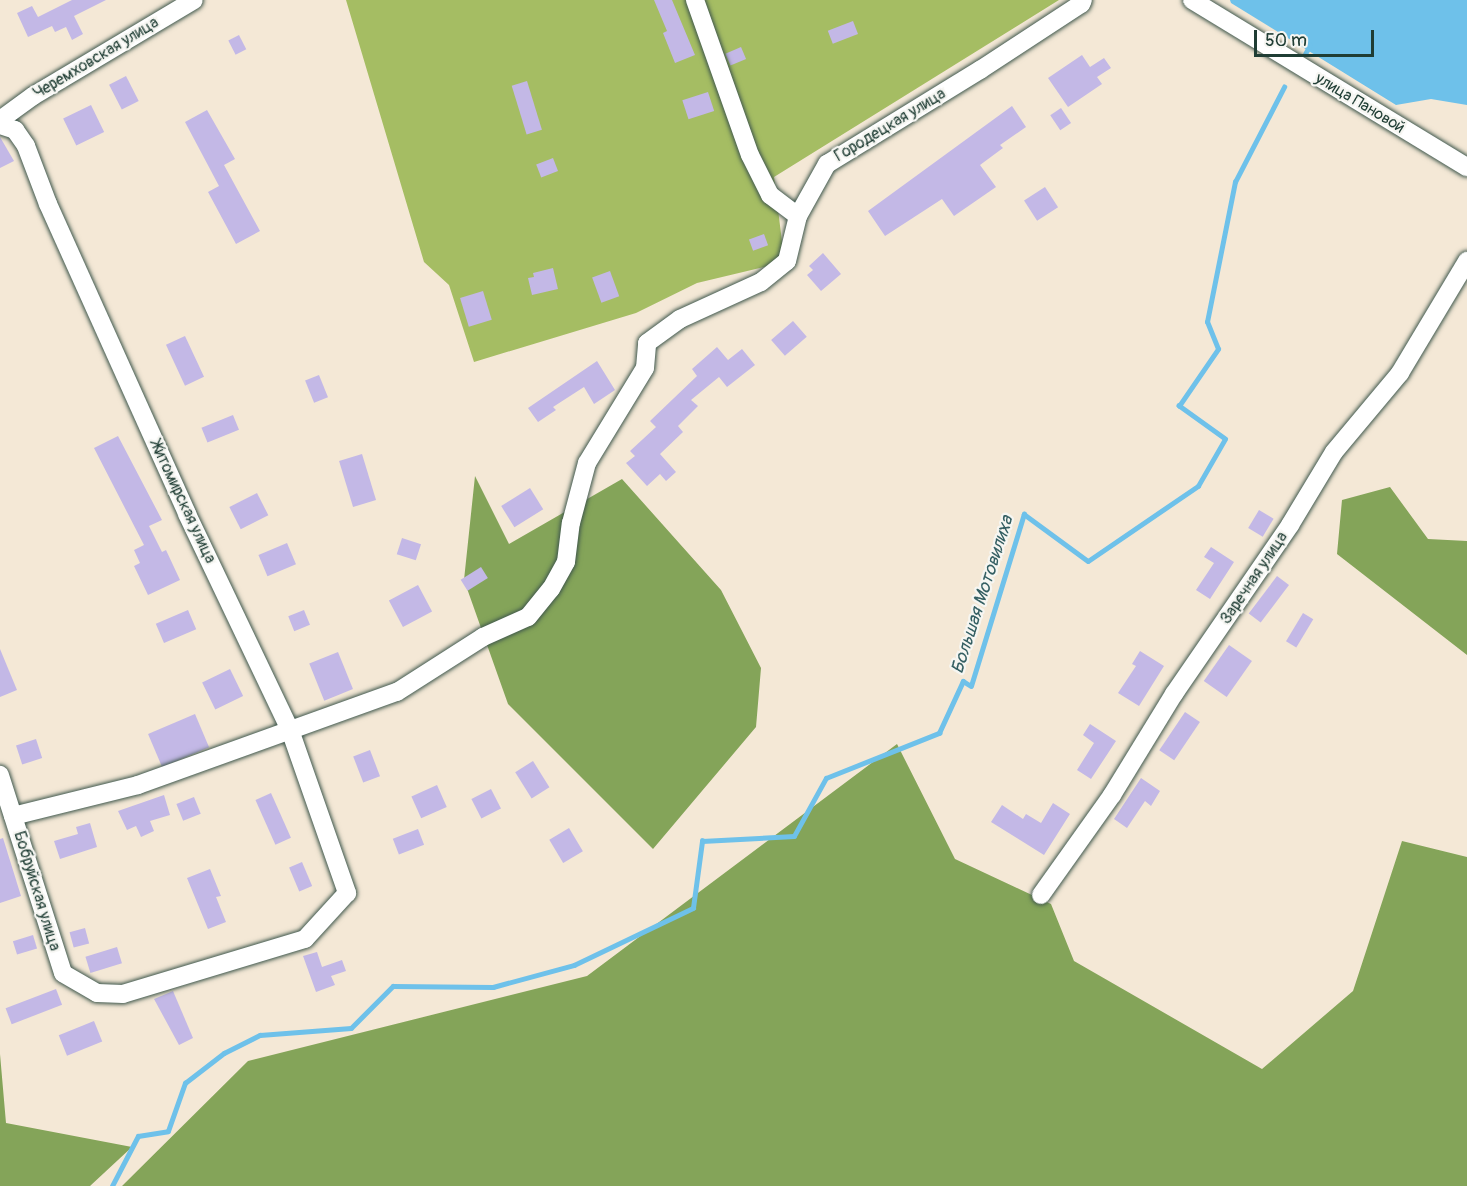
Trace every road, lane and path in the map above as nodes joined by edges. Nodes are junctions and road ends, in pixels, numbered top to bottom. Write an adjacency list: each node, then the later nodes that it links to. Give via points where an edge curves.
1 (194, 0): 5 (street, Черемховская улица, via 33,96)
2 (694, 0): 8 (street, via 750,155 770,195)
3 (1083, 0): 8 (street, Городецкая улица, via 980,70 826,164)
4 (1192, 0): 7 (street, улица Пановой)
5 (0, 120)
6 (0, 125): 10 (street, Житомирская улица, via 15,130 26,146 48,204 188,514)
7 (1467, 167)
8 (798, 216): 10 (street, Городецкая улица, via 788,261 761,282 680,319 647,342 645,368 587,463 566,562 551,589 528,617 483,637 397,692)
9 (1467, 261): 13 (street, Заречная улица, via 1400,373 1334,452 1112,795)
10 (290, 730): 12 (street, via 138,785); 14 (street, Житомирская улица, via 347,893 305,939 133,991 97,993)
11 (0, 775): 12 (street, Бобруйская улица)
12 (14, 816): 14 (street, Бобруйская улица)
13 (1041, 895)
14 (63, 973)

